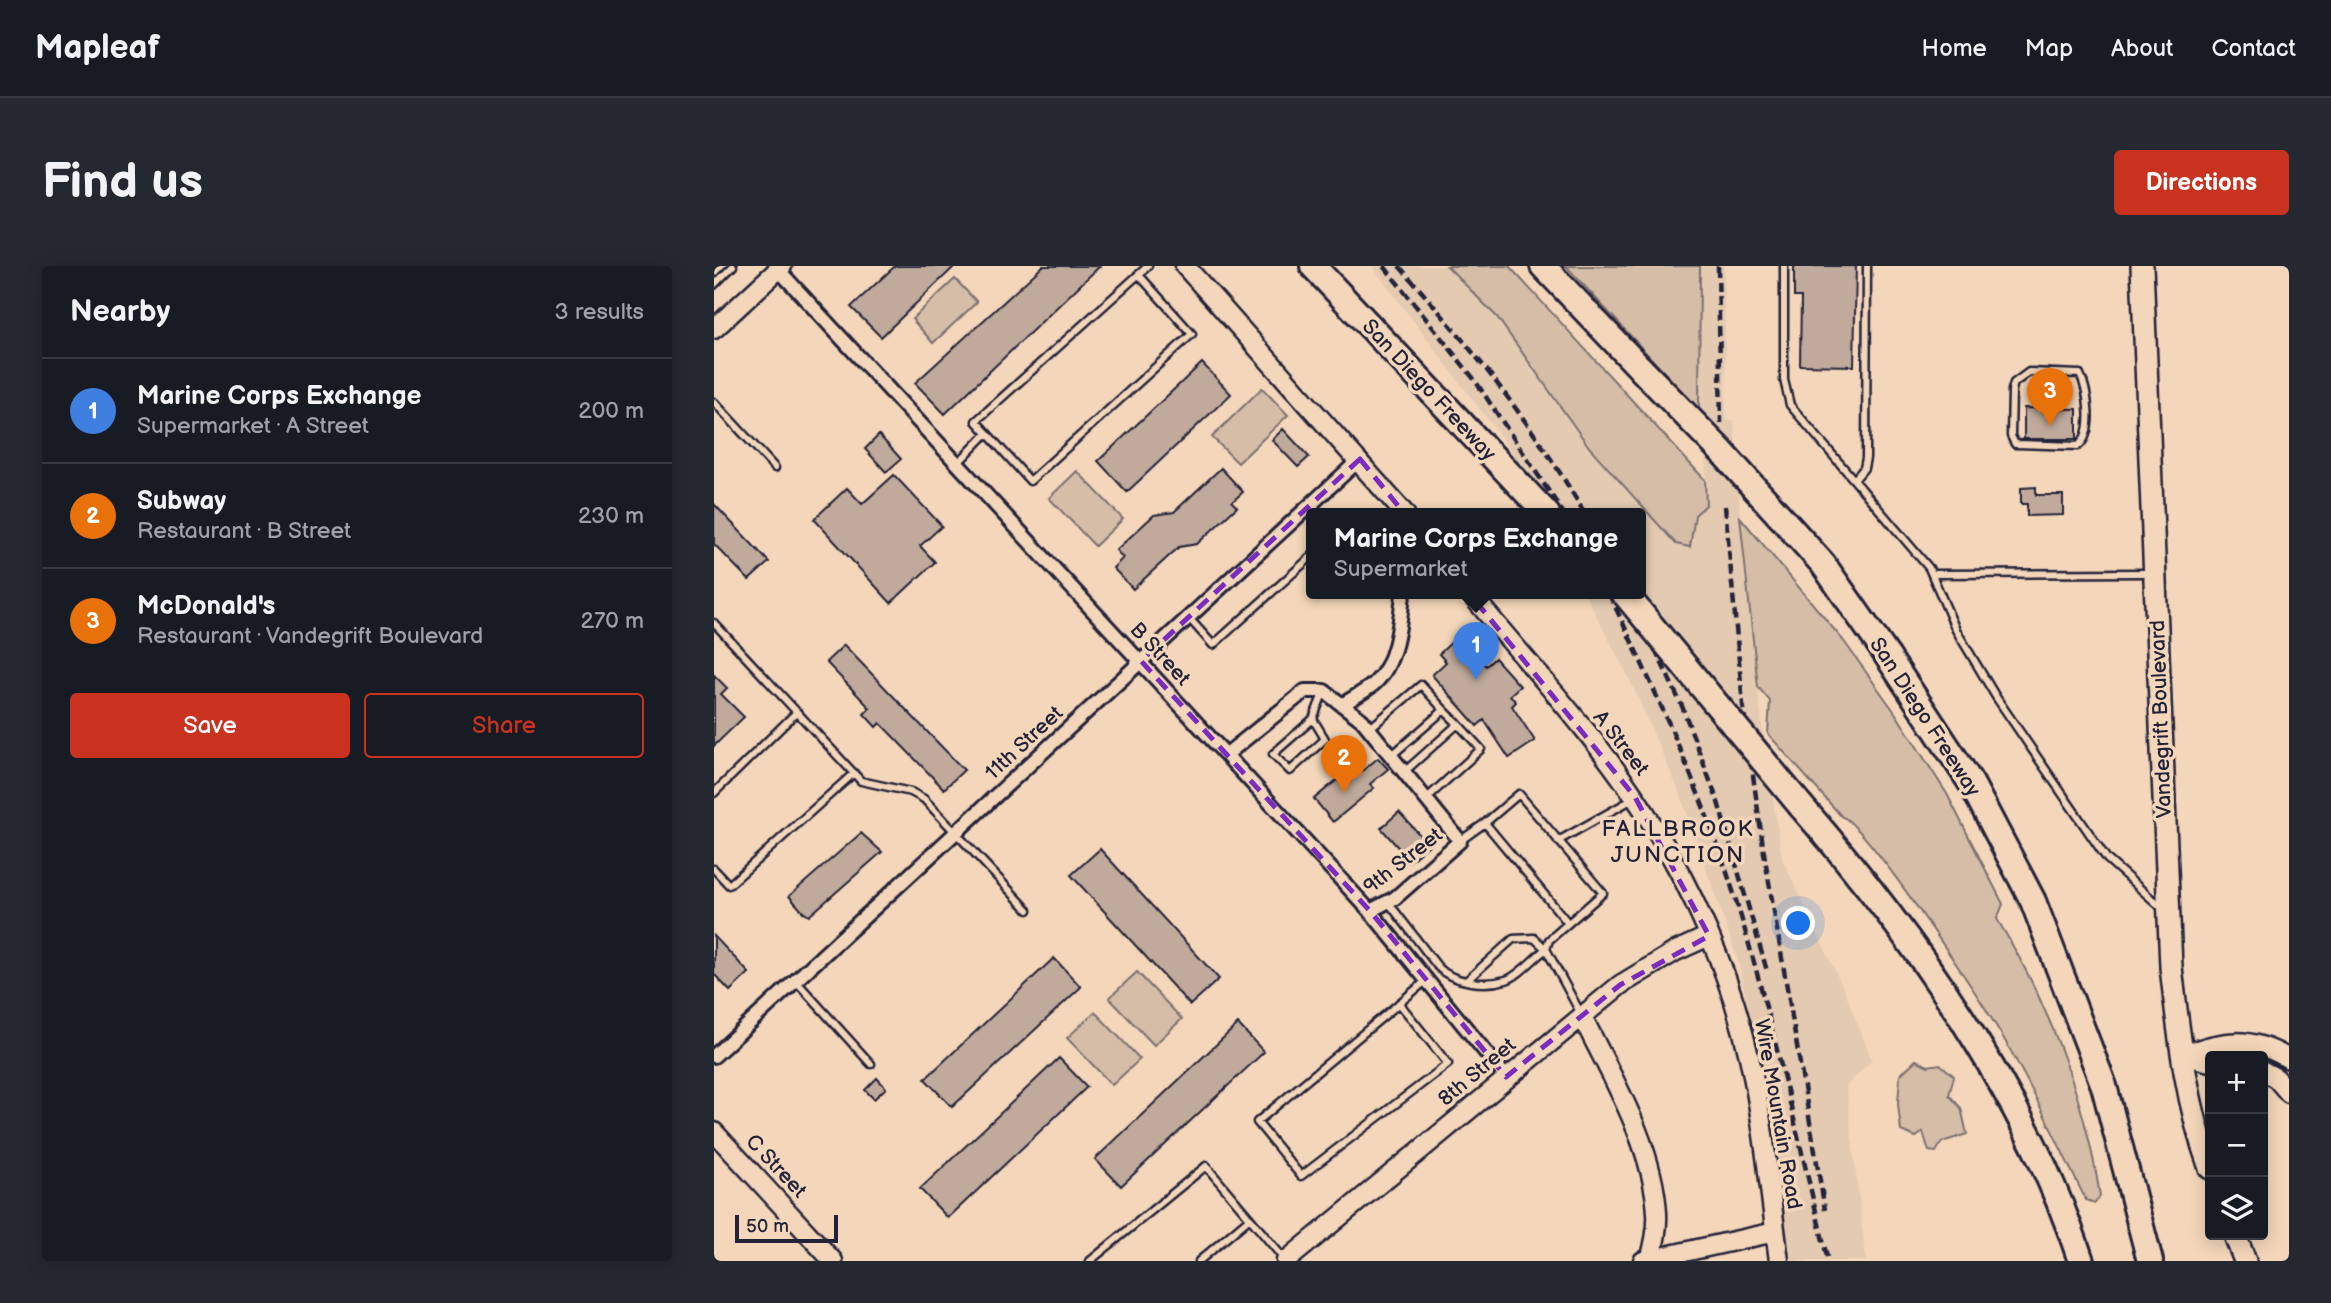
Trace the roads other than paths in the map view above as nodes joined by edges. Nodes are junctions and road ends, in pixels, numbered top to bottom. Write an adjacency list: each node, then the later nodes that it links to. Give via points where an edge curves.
1 (733, 266): 11 (lane)
2 (1148, 266): 10 (lane)
3 (1185, 266): 16 (street)
4 (1312, 266): 22 (highway, San Diego Freeway)
5 (1544, 266): 84 (highway, San Diego Freeway, bridge, via 1823,564 1971,783 2034,901 2104,1086)
6 (1784, 266): 19 (lane, via 1784,380 1790,405)
7 (1867, 266): 19 (lane, via 1866,458)
8 (2142, 266): 25 (main road, Vandegrift Boulevard)
9 (779, 267): 12 (street); 17 (street, B Street)
10 (1139, 275): 15 (lane, via 976,421); 15 (lane, via 1192,334 1030,481)
11 (714, 285)
12 (714, 329)
13 (2022, 376): 13 (lane, via 2012,390 2014,444 2078,446 2084,442 2086,386 2080,374 2029,372)
14 (714, 401): 18 (lane)
15 (987, 433): 17 (lane)
16 (1360, 459): 20 (street, 11th Street); 21 (street)
17 (958, 463): 32 (street, B Street)
18 (775, 468)
19 (1855, 479): 26 (lane)
20 (1317, 508)
21 (1400, 508)
22 (1541, 508)
23 (1306, 517): 30 (street, 11th Street)
24 (1306, 561): 30 (lane, via 1213,645)
25 (2155, 573): 26 (lane); 55 (main road, Vandegrift Boulevard)
26 (1932, 574): 55 (lane, via 1956,630 1996,697 2107,859)
27 (1403, 599): 34 (street, via 1400,628 1387,669 1375,684)
28 (1475, 599): 45 (street, A Street)
29 (1629, 599): 83 (highway, bridge, via 1847,859 1952,1003 2019,1119)
30 (1188, 617): 32 (street, 11th Street)
31 (714, 623): 36 (lane)
32 (1141, 661): 40 (street, B Street); 48 (street, 11th Street)
33 (1324, 691): 34 (street); 37 (lane); 40 (street, via 1305,691)
34 (1343, 704): 39 (street)
35 (1444, 710): 38 (lane); 39 (lane, via 1422,685); 41 (lane)
36 (797, 712): 43 (lane); 44 (lane)
37 (1314, 719): 37 (lane, via 1273,754 1290,771 1325,739)
38 (1458, 724): 42 (lane); 46 (lane, via 1481,749)
39 (1369, 729): 41 (street)
40 (1227, 754): 54 (street, B Street)
41 (1391, 756): 42 (street)
42 (1404, 772): 46 (street)
43 (854, 773): 48 (lane, via 873,786 911,792 924,799); 51 (lane, via 729,885)
44 (714, 793)
45 (1635, 797): 50 (lane); 57 (street, A Street)
46 (1426, 799): 49 (street)
47 (1485, 822): 49 (lane); 50 (lane, via 1519,794); 56 (lane)
48 (956, 832): 53 (lane); 60 (street, 11th Street)
49 (1460, 841): 52 (street, 9th Street)
50 (1558, 841): 56 (lane, via 1603,893)
51 (714, 869)
52 (1388, 902): 54 (street, 9th Street); 61 (lane, via 1447,977)
53 (1028, 911)
54 (1370, 911): 59 (street, B Street)
55 (2169, 915): 64 (main road, Vandegrift Boulevard)
56 (1568, 923): 58 (lane, via 1549,940)
57 (1709, 936): 63 (street, 8th Street, via 1620,985); 75 (street, Wire Mountain Road, via 1749,1056)
58 (1546, 949): 61 (lane, via 1507,980); 61 (lane, via 1534,938 1513,939); 63 (lane)
59 (1427, 980): 62 (lane); 70 (street, B Street)
60 (796, 981): 65 (street, 11th Street); 68 (lane)
61 (1466, 981)
62 (1399, 1003): 62 (lane, via 1448,1064 1301,1176 1256,1122)
63 (1582, 1016): 70 (street, 8th Street); 77 (street, via 1645,1156 1657,1214)
64 (2182, 1055): 66 (street, via 2222,1042 2245,1041); 67 (street); 73 (main road, Vandegrift Boulevard)
65 (714, 1056)
66 (2289, 1059)
67 (2205, 1061)
68 (871, 1064)
69 (2268, 1074): 71 (street)
70 (1506, 1077): 81 (street, 8th Street)
71 (2289, 1093)
72 (714, 1132): 78 (street, C Street)
73 (2205, 1154)
74 (1250, 1218): 79 (lane, via 1206,1166); 80 (lane); 81 (lane)
75 (1775, 1232): 77 (street); 82 (street, Wire Mountain Road)
76 (2237, 1240): 85 (main road)
77 (1648, 1260)
78 (833, 1261)
79 (1090, 1261)
80 (1199, 1261)
81 (1286, 1261)
82 (1779, 1261)
83 (2081, 1261)
84 (2150, 1261)
85 (2245, 1261)

